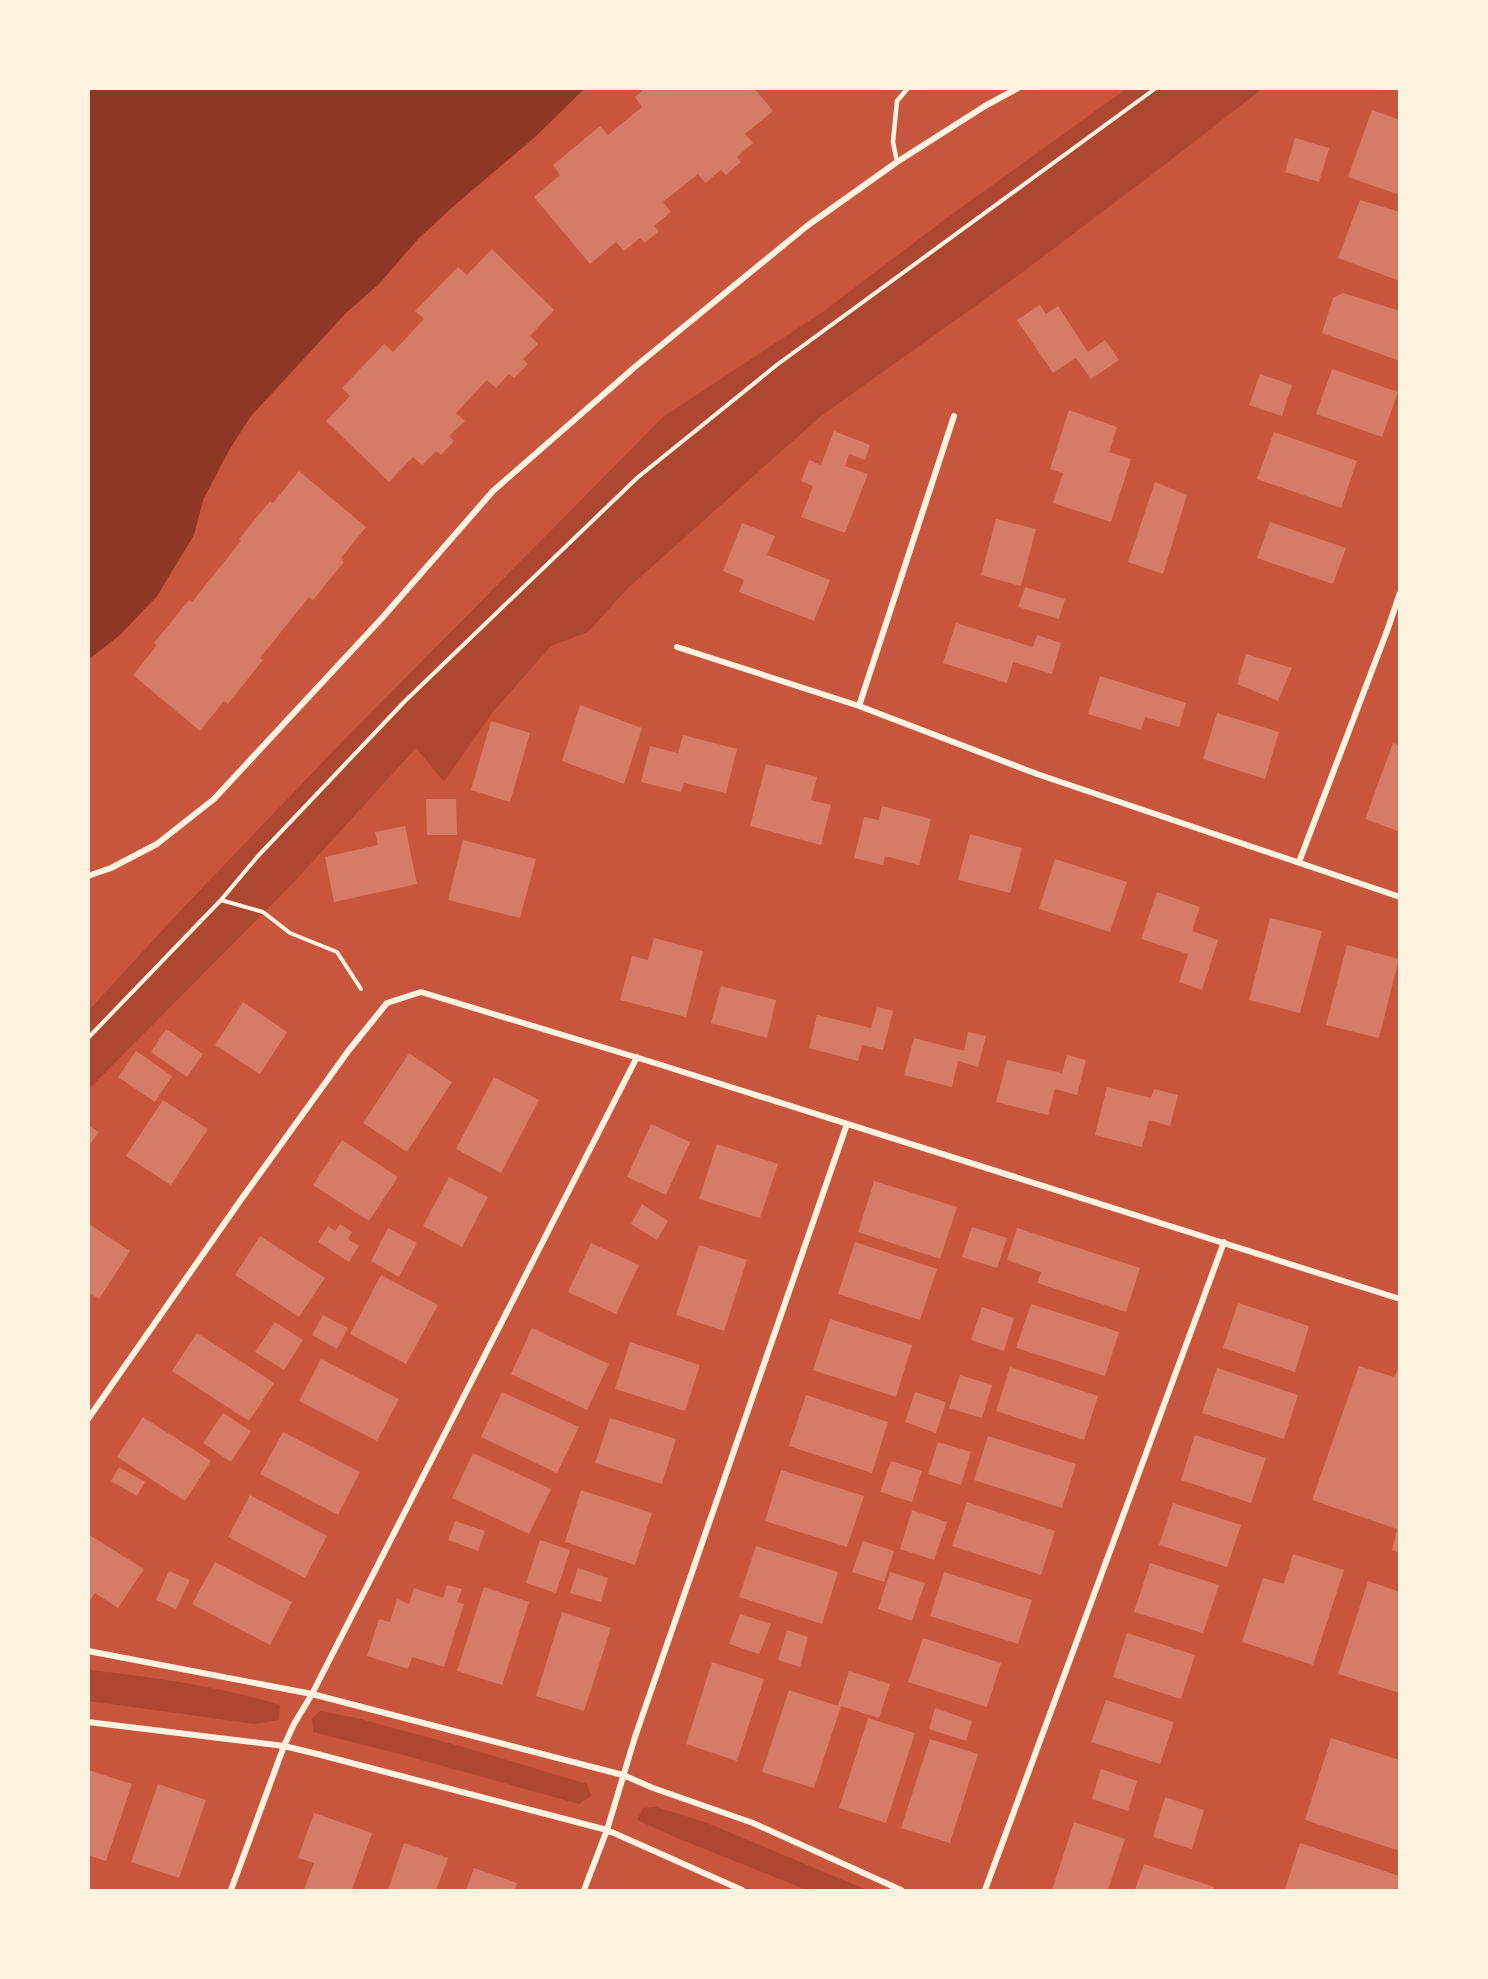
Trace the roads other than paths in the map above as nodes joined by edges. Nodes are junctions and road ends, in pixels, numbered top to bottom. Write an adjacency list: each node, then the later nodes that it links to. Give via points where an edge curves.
1 (908, 88): 3 (lane, via 897,101 892,142)
2 (1018, 88): 3 (street)
3 (897, 162): 9 (street, via 807,226 636,366 493,491 383,617 214,799 157,844)
4 (954, 416): 7 (street)
5 (1400, 593): 8 (street)
6 (676, 647): 7 (street)
7 (859, 706): 8 (street, via 1037,774)
8 (1299, 862): 10 (street)
9 (88, 876)
10 (1400, 897)
11 (637, 1057): 12 (street); 15 (street, via 421,992 387,1004 267,1163); 17 (street)
12 (848, 1124): 13 (street); 20 (street)
13 (1224, 1242): 14 (street); 26 (street)
14 (1400, 1299)
15 (88, 1419)
16 (88, 1651): 17 (street)
17 (312, 1694): 19 (street); 20 (street)
18 (88, 1722): 19 (street)
19 (284, 1746): 21 (street); 22 (street)
20 (623, 1775): 21 (street); 25 (street, via 753,1823)
21 (607, 1830): 23 (street); 24 (street)
22 (231, 1890)
23 (584, 1890)
24 (742, 1890)
25 (901, 1890)
26 (985, 1890)

